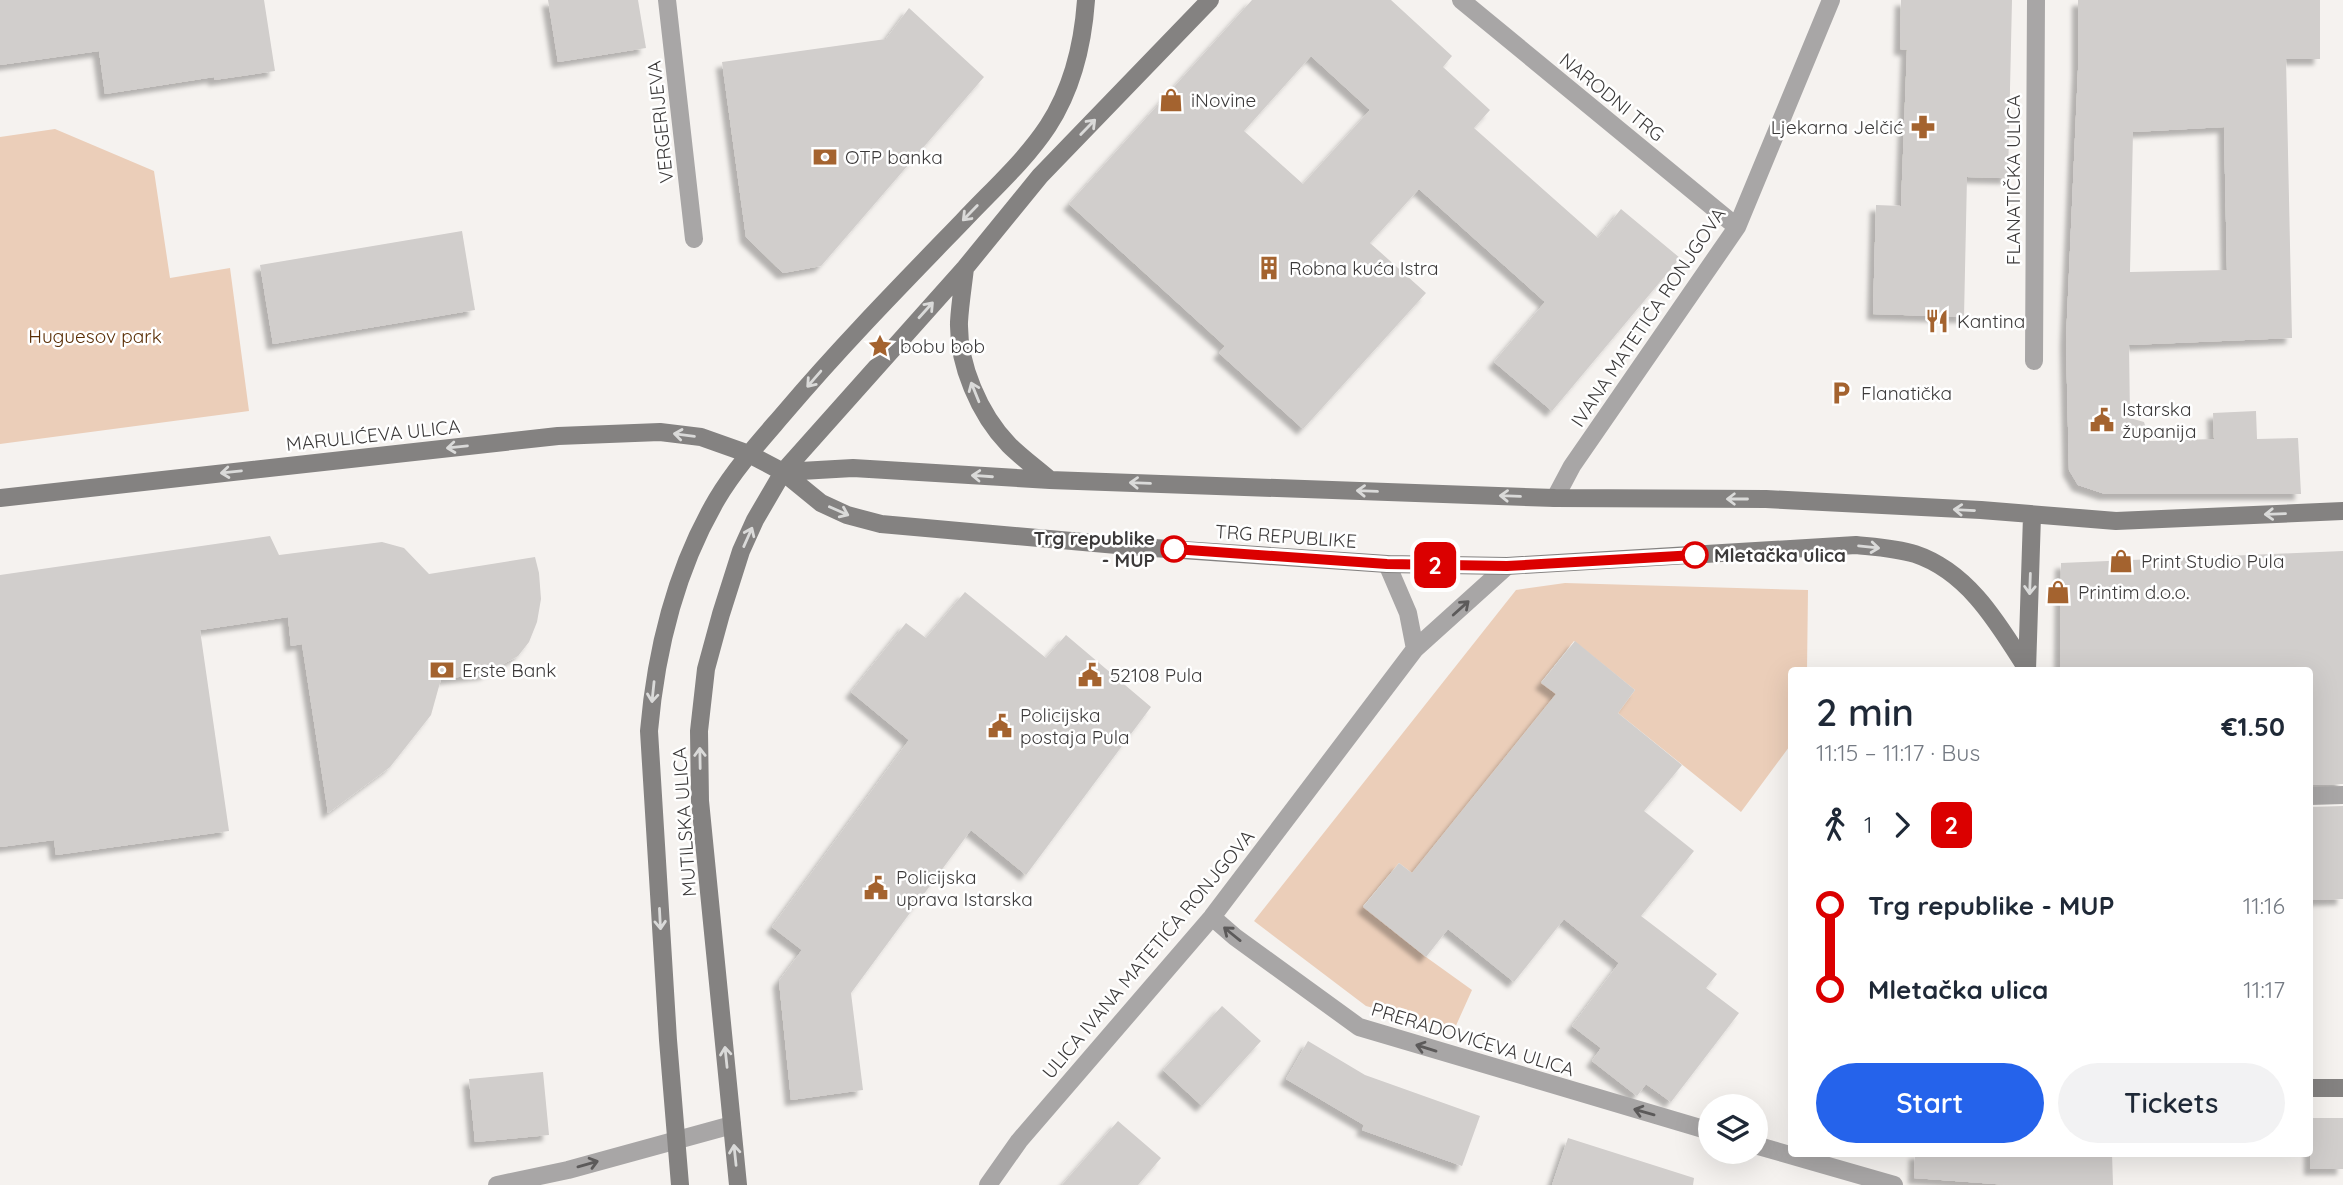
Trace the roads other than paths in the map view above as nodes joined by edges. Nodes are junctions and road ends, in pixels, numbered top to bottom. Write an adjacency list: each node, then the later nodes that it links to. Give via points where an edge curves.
1 (667, 0): 8 (street, VERGERIJEVA)
2 (1086, 0): 11 (main road, one-way to 11, via 1072,79 1048,125 1017,164 832,357)
3 (1210, 0): 9 (main road, one-way to 3, via 1040,176)
4 (1461, 0): 7 (street, NARODNI TRG)
5 (1830, 0): 7 (street, IVANA MATETIĆA RONJGOVA)
6 (2036, 0): 10 (street, FLANATIČKA ULICA)
7 (1737, 227): 15 (street, IVANA MATETIĆA RONJGOVA, via 1572,466)
8 (694, 239)
9 (965, 268): 12 (main road, one-way to 9); 13 (main road, one-way to 9, via 992,425 973,388 959,323)
10 (2034, 360)
11 (749, 454): 12 (main road, TRG REPUBLIKE); 14 (main road, MARULIĆEVA ULICA, one-way to 14, via 701,437 660,432 558,436); 30 (main road, MUTILSKA ULICA, one-way to 30, via 719,497 683,569 653,683 649,731)
12 (783, 472): 13 (main road, one-way to 12, via 853,468); 18 (main road, TRG REPUBLIKE, one-way to 18, via 821,503 881,524); 28 (main road, MUTILSKA ULICA, one-way to 12, via 700,801 699,731 706,669 729,585 755,520)
13 (1050, 480): 15 (main road, one-way to 13)
14 (0, 498)
15 (1555, 498): 17 (main road, one-way to 15, via 1766,499)
16 (2343, 511): 17 (main road, one-way to 17, via 2116,521)
17 (2032, 516): 22 (main road, one-way to 22)
18 (1387, 564): 19 (main road, TRG REPUBLIKE); 20 (street, via 1408,613)
19 (1507, 566): 20 (street, one-way to 19); 21 (main road, one-way to 21, via 1856,545 1891,549 1917,555 1943,569 1980,599)
20 (1415, 649): 25 (street, ULICA IVANA MATETIĆA RONJGOVA)
21 (2025, 667)
22 (2027, 667)
23 (2343, 795): 24 (street)
24 (2313, 796)
25 (1212, 917): 29 (street, PRERADOVIĆEVA ULICA, one-way to 25, via 1359,1027); 37 (street, ULICA IVANA MATETIĆA RONJGOVA, via 1019,1141)
26 (2313, 1088): 27 (main road)
27 (2343, 1088)
28 (732, 1125): 30 (street); 36 (main road, MUTILSKA ULICA, one-way to 28)
29 (1698, 1127)
30 (676, 1139): 34 (street, one-way to 30); 35 (main road, MUTILSKA ULICA)
31 (1768, 1148): 32 (street)
32 (1788, 1154)
33 (1799, 1157): 38 (street)
34 (498, 1185)
35 (680, 1185)
36 (738, 1185)
37 (989, 1185)
38 (1894, 1185)

